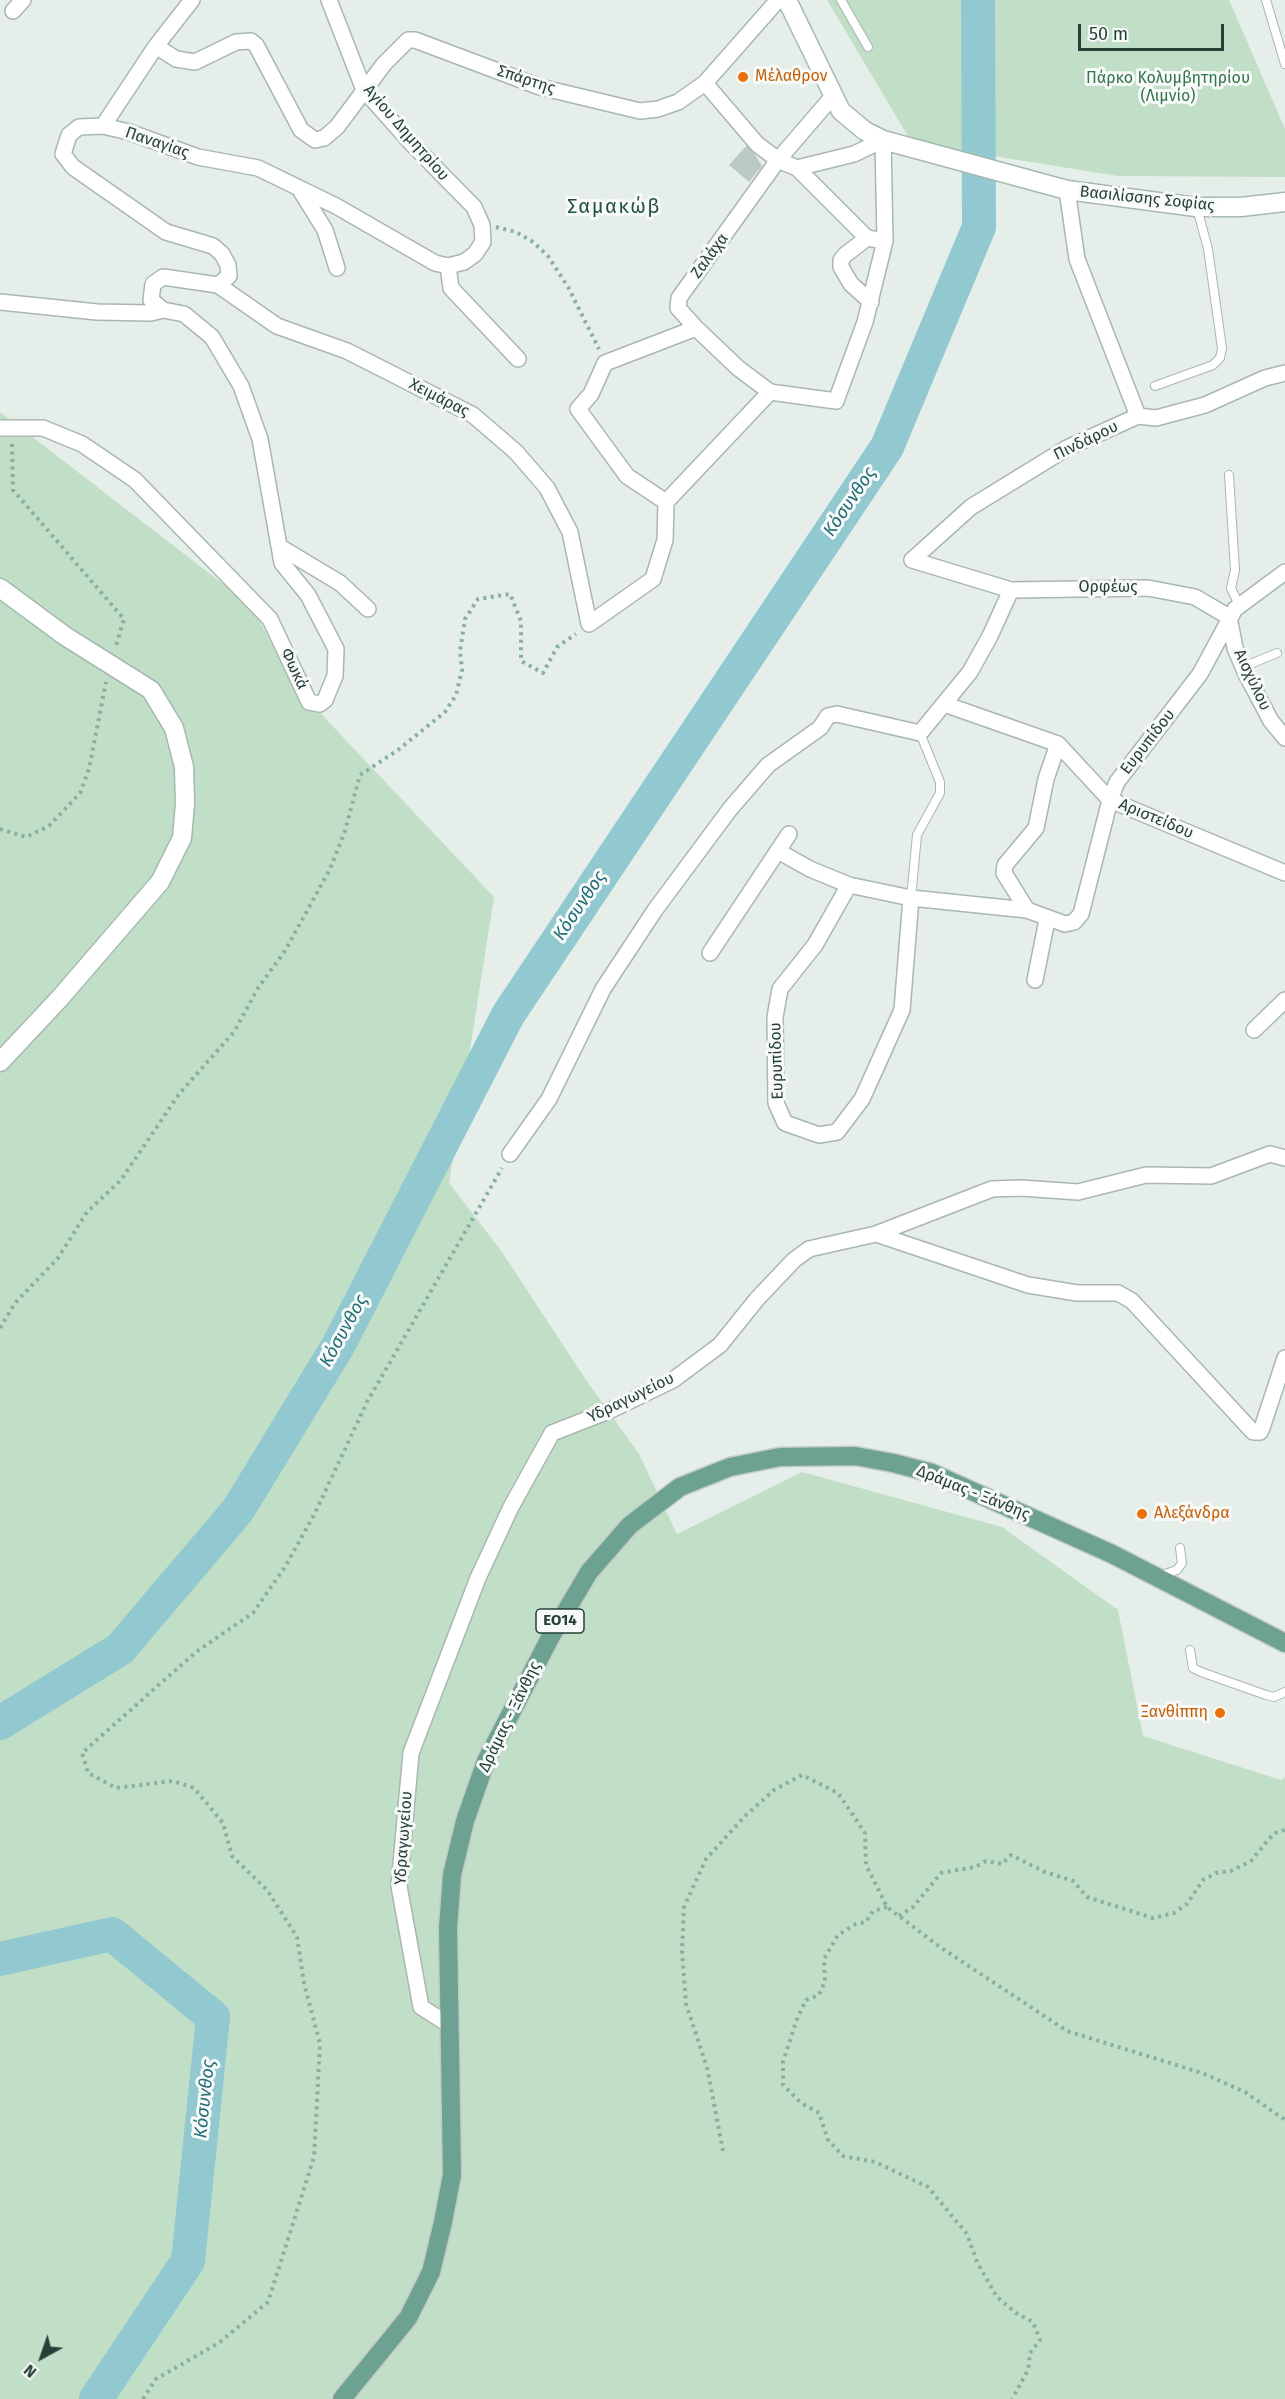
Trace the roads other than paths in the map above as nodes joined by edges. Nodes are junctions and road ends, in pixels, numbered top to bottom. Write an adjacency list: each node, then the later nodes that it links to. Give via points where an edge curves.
1 (192, 0): 7 (street)
2 (329, 0): 11 (street, Αγίου Δημητρίου)
3 (778, 0): 10 (street, Σπάρτης)
4 (786, 0): 12 (street)
5 (841, 0): 8 (lane)
6 (1266, 0): 9 (lane)
7 (156, 46): 11 (street, via 176,59 195,62 236,42 251,41 302,130 315,140 337,127); 13 (street)
8 (868, 47)
9 (1285, 64)
10 (705, 82): 11 (street, Σπάρτης, via 678,102 658,110 640,111 540,87 408,40); 15 (street, via 757,144)
11 (364, 90): 23 (street, Αγίου Δημητρίου, via 474,207 482,225 483,242 464,262)
12 (832, 96): 14 (street, via 853,122); 15 (street, Ζαλάχα)
13 (103, 126): 17 (street, Παναγίας, via 198,157 258,168); 25 (street, Παναγίας, via 74,130 63,154 66,161 166,232 213,246 228,265 229,276)
14 (884, 141): 16 (street, via 854,154); 18 (street, Βασιλίσσης Σοφίας); 22 (street)
15 (778, 160): 16 (street); 29 (street, Ζαλάχα, via 679,298 678,308)
16 (797, 168): 21 (street)
17 (299, 188): 23 (street, Παναγίας, via 435,263); 24 (street, via 325,230)
18 (1067, 190): 20 (street, Βασιλίσσης Σοφίας); 34 (street, via 1077,259)
19 (1285, 202): 20 (street, Βασιλίσσης Σοφίας)
20 (1196, 207): 32 (lane, via 1208,249 1222,348 1220,358 1213,365)
21 (867, 237): 22 (street); 27 (street, via 845,255 841,267 851,284)
22 (885, 241): 27 (street)
23 (448, 266): 30 (street, via 451,288)
24 (337, 268)
25 (218, 285): 28 (street, via 158,279 151,290 151,300); 37 (street, Χειμάρας, via 277,326 347,351 473,415 516,452 547,488 570,532 589,624 653,579 665,540)
26 (0, 302): 28 (street, via 97,312)
27 (871, 302): 33 (street, via 836,401)
28 (164, 310): 38 (street, Φωκά, via 184,314 212,337 241,386 260,440)
29 (696, 328): 33 (street, Ζαλάχα); 37 (street, via 605,363 591,394 578,409 627,477)
30 (518, 359)
31 (1285, 373): 34 (street, Πινδάρου, via 1205,405 1156,418)
32 (1155, 386)
33 (770, 392): 37 (street)
34 (1138, 416): 39 (street, Πινδάρου, via 1066,448 994,492 971,507)
35 (6, 429): 38 (street, Φωκά, via 43,428 82,444 135,480 270,619 309,702 320,704 335,676 336,649 308,595 282,563)
36 (1229, 475): 43 (lane, via 1235,570 1232,588)
37 (666, 502)
38 (280, 547): 44 (street, via 340,583)
39 (912, 560): 42 (street, Ορφέως)
40 (1285, 572): 43 (street)
41 (0, 588): 64 (street, via 65,636 151,690 174,728 184,767 185,804 182,838 160,882)
42 (1011, 590): 45 (street, Ορφέως, via 1148,588 1195,597); 48 (street, via 970,672)
43 (1239, 605): 45 (street)
44 (368, 609)
45 (1228, 617): 47 (street, Αισχύλου); 52 (street, Ευρυπίδου, via 1200,674 1117,782)
46 (1276, 653): 47 (lane)
47 (1243, 667): 50 (street, Αισχύλου, via 1271,721)
48 (944, 704): 49 (street); 51 (street, Αριστείδου)
49 (920, 733): 57 (lane, via 940,782 940,793 917,835); 65 (street, via 837,714 828,716 820,728 768,765 729,809 628,950 603,989 549,1099)
50 (1285, 738)
51 (1058, 744): 52 (street, Αριστείδου); 58 (street, via 1036,828 1005,865 1004,873)
52 (1110, 800): 55 (street, Αριστείδου); 59 (street, Ευρυπίδου, via 1082,914 1070,924)
53 (789, 834): 54 (street)
54 (778, 851): 56 (street); 60 (street)
55 (1285, 873)
56 (849, 885): 57 (street, Ευρυπίδου); 57 (street, Ευρυπίδου, via 815,945 780,989 775,1017 776,1103 785,1123 819,1135 837,1132 862,1099 902,1010)
57 (911, 898): 58 (street, Ευρυπίδου)
58 (1027, 910): 59 (street, Ευρυπίδου)
59 (1047, 920): 61 (street)
60 (710, 953)
61 (1035, 980)
62 (1285, 1000): 63 (street)
63 (1254, 1030)
64 (0, 1062)
65 (510, 1154)
66 (1285, 1158): 67 (street, Υδραγωγείου, via 1270,1154 1211,1176 1146,1175 1078,1192 992,1189)
67 (876, 1234): 68 (street, via 1028,1285 1077,1293 1118,1293 1132,1301 1252,1432 1262,1428); 74 (street, Υδραγωγείου, via 809,1249 757,1299 720,1345 673,1380 552,1433 511,1507 477,1578 411,1753 399,1886 421,2007)
68 (1285, 1358)
69 (1180, 1548): 70 (lane, via 1182,1563)
70 (1161, 1580): 71 (main road, Δράμας - Ξάνθης / ΕΟ14); 74 (main road, Δράμας - Ξάνθης / ΕΟ14, via 932,1473 892,1463 855,1456 780,1457 730,1467 680,1487 630,1525 589,1572 549,1638 486,1761 452,1875 448,1928)
71 (1285, 1643)
72 (1190, 1650): 73 (lane, via 1193,1668 1201,1672 1274,1697)
73 (1285, 1692)
74 (452, 2026): 75 (main road, Δράμας - Ξάνθης / ΕΟ14, via 452,2175 431,2272 408,2318)
75 (342, 2399)

